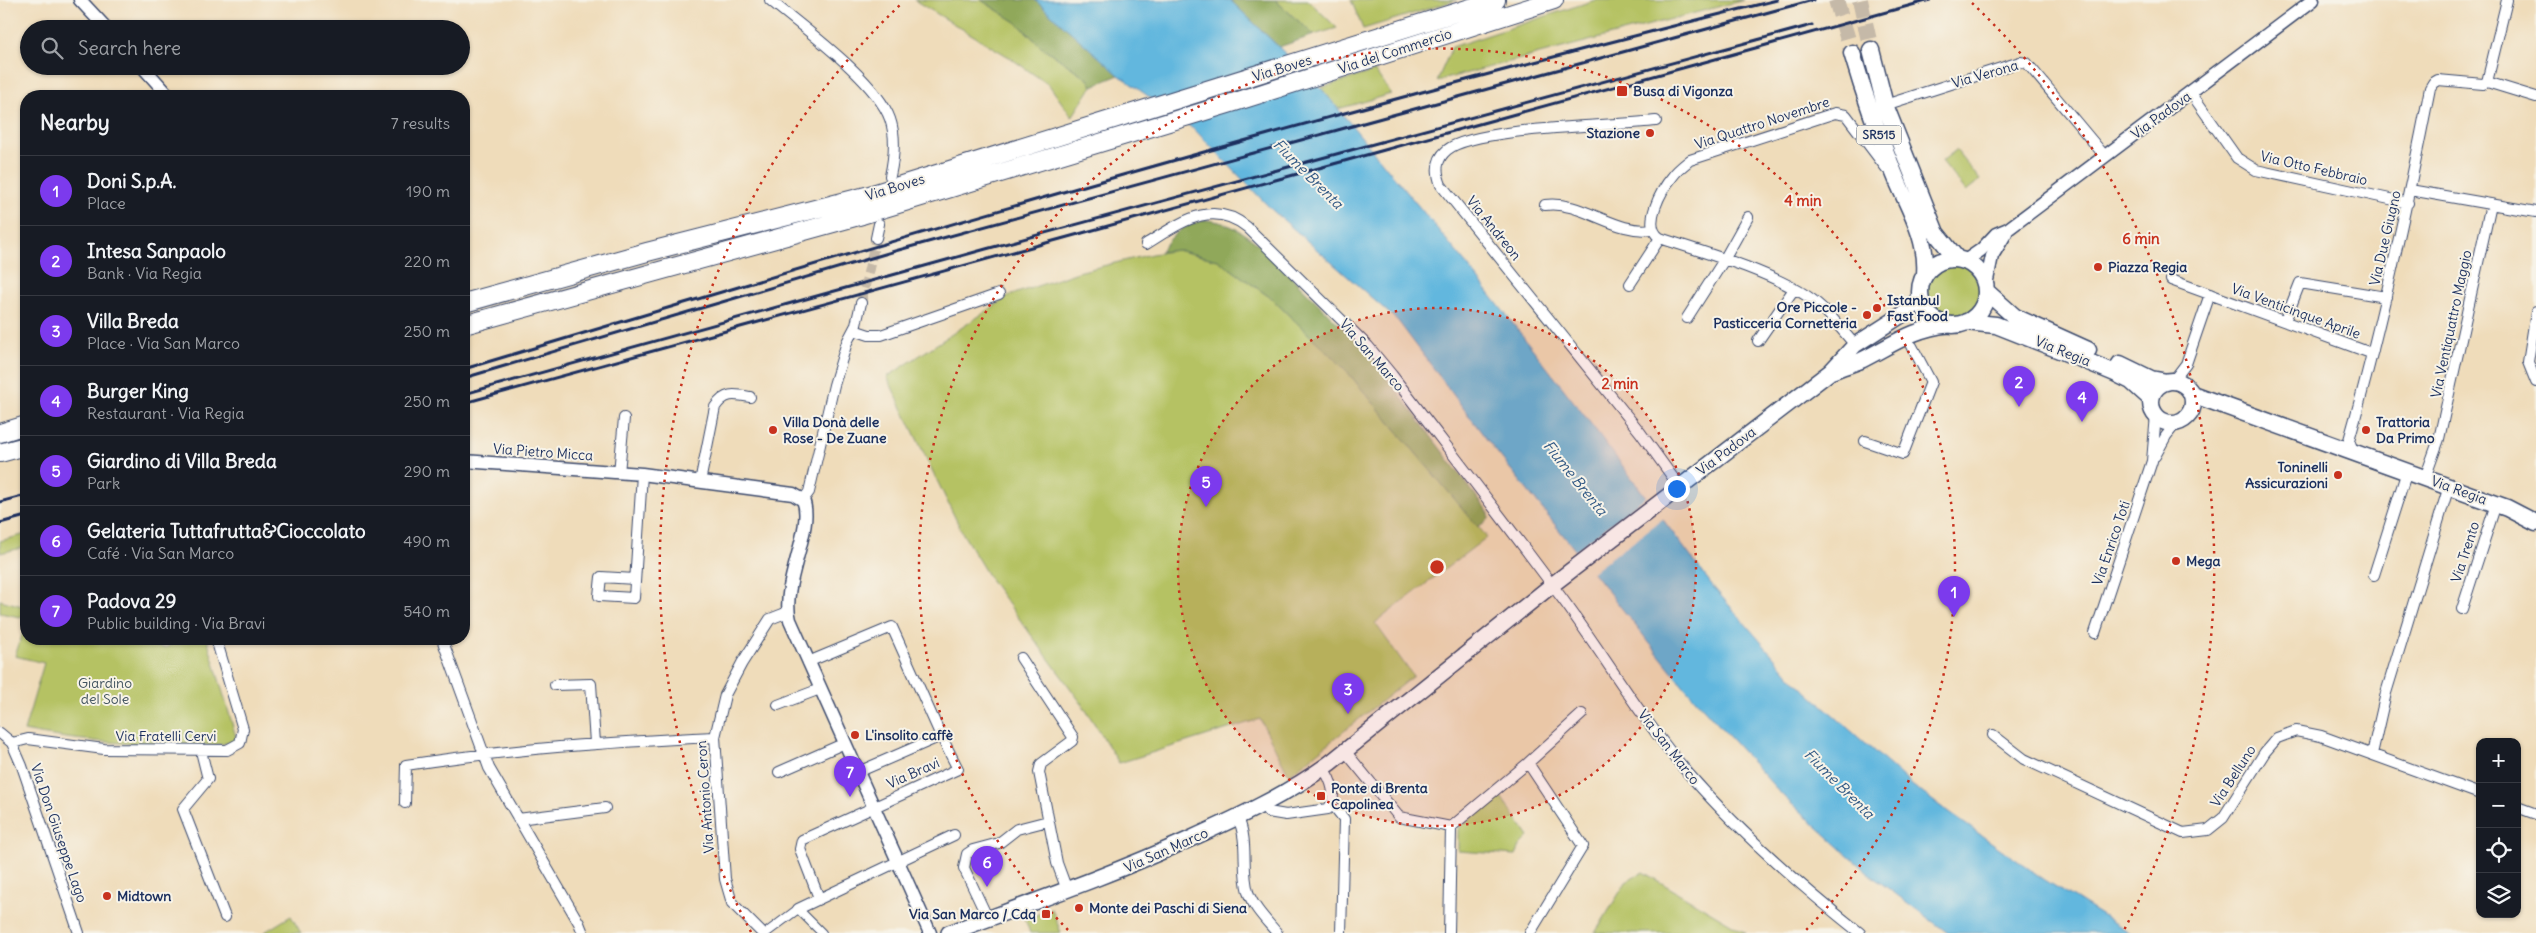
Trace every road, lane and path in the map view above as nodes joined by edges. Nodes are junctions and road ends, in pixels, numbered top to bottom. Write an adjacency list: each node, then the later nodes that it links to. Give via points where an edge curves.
1 (80, 0): 7 (street)
2 (770, 0): 21 (street, via 842,60 885,108 893,138)
3 (1496, 0): 10 (highway, Via del Commercio)
4 (1554, 0): 16 (highway, Via del Commercio)
5 (2313, 0): 14 (street, Via Padova)
6 (2507, 0): 12 (street)
7 (99, 20)
8 (1871, 50): 17 (main road, SR515)
9 (1852, 53): 20 (main road, SR515)
10 (1322, 55): 45 (highway, Via Boves, via 866,196)
11 (150, 75): 13 (street)
12 (2487, 82): 15 (street, Via Due Giugno); 22 (street, Via Due Giugno, via 2438,80 2433,83)
13 (164, 90)
14 (2191, 93): 19 (street, Via Padova); 23 (street, Via Otto Febbraio, via 2237,158 2246,165 2256,170)
15 (2536, 97)
16 (1235, 102): 51 (highway, Via Boves, via 862,215)
17 (1885, 105): 19 (street, Via Verona, via 2020,62 2027,63); 35 (main road, SR515, via 1936,233)
18 (1656, 121): 82 (street, Via Andreon, via 1473,139 1446,151 1439,161 1437,175 1441,185 1634,425)
19 (2104, 156): 30 (street, Via Padova)
20 (1894, 173): 29 (street, Via Quattro Novembre, via 1884,166 1846,115 1835,113 1690,160 1664,188); 36 (main road, SR515, via 1920,232 1926,262)
21 (890, 176)
22 (2410, 190): 23 (street, Via Due Giugno); 24 (street)
23 (2408, 203): 44 (street, Via Due Giugno)
24 (2491, 204): 26 (street); 79 (street, Via Ventiquattro Maggio, via 2441,431)
25 (1545, 205): 29 (street, via 1562,206 1628,228)
26 (2536, 212)
27 (1748, 217): 34 (street)
28 (879, 224): 31 (street)
29 (1652, 229): 32 (street)
30 (2008, 229): 35 (street, Via Padova, via 1996,234 1981,250); 39 (street, Via Padova, via 1992,256)
31 (876, 238)
32 (1660, 238): 34 (street); 38 (street)
33 (1146, 244): 90 (street, Via San Marco, via 1185,221 1214,213 1231,216 1247,227 1368,346)
34 (1724, 260): 40 (street); 48 (street)
35 (1961, 260): 36 (main road, Via Padova, via 1939,262); 39 (main road, via 1978,270)
36 (1924, 274): 43 (main road)
37 (2171, 280): 42 (street, Via Venticinque Aprile)
38 (1630, 284)
39 (1986, 288): 50 (main road, Via Padova, via 1980,312); 59 (main road, Via Regia, via 2015,317 2151,379)
40 (1794, 289): 54 (street); 55 (street, via 1822,308)
41 (999, 294): 53 (street, via 882,335)
42 (2210, 294): 49 (street, Via Venticinque Aprile); 59 (street, Via Venticinque Aprile, via 2186,364)
43 (1920, 297): 52 (main road, via 1930,315); 55 (main road, Via Padova, via 1908,311)
44 (2386, 298): 49 (street, via 2300,282); 57 (street, Via Due Giugno)
45 (470, 301)
46 (861, 303): 53 (street)
47 (2536, 312): 60 (street, via 2528,362)
48 (1687, 318)
49 (2285, 321): 57 (street, Via Venticinque Aprile, via 2368,352)
50 (1966, 322): 52 (main road, Via Padova); 63 (main road, Via Regia, via 1996,325 2088,362 2131,381)
51 (470, 323)
52 (1948, 325): 58 (main road, Via Padova, via 1929,326 1910,333 1861,360)
53 (854, 330): 83 (street, via 843,354 809,492)
54 (1758, 341)
55 (1855, 345): 58 (main road, Via Padova)
56 (1912, 346): 70 (street, via 1931,382 1903,454)
57 (2373, 351): 72 (street, Via Due Giugno, via 2349,440)
58 (1830, 372): 82 (main road, Via Padova)
59 (2170, 381): 61 (main road, via 2184,385); 63 (main road, via 2156,388)
60 (2536, 382)
61 (2192, 394): 64 (main road, Via Regia); 67 (main road, via 2193,406)
62 (750, 397): 80 (street, via 730,394 721,398 715,407)
63 (2151, 399): 65 (main road)
64 (2227, 408): 67 (main road, Via Regia, via 2201,412); 72 (main road, Via Regia)
65 (2156, 415): 67 (main road, via 2165,422); 75 (street, Via Enrico Toti)
66 (624, 418): 77 (street)
67 (2182, 420): 75 (street, Via Enrico Toti, via 2166,436)
68 (20, 427): 69 (highway)
69 (0, 433)
70 (1865, 440)
71 (20, 448): 73 (highway)
72 (2353, 451): 76 (main road, Via Regia)
73 (0, 453)
74 (470, 461): 77 (street, Via Pietro Micca)
75 (2152, 462): 93 (street, Via Enrico Toti)
76 (2407, 471): 79 (main road, Via Regia); 88 (street)
77 (619, 473): 78 (street, Via Pietro Micca)
78 (642, 474): 80 (street, Via Pietro Micca); 89 (street)
79 (2425, 478): 81 (main road, Via Regia)
80 (700, 482): 83 (street, Via Pietro Micca, via 793,494)
81 (2448, 486): 84 (main road, Via Regia); 112 (street, via 2386,693)
82 (1674, 487): 90 (main road, Via Padova)
83 (803, 500): 92 (street, via 807,513 789,590)
84 (2496, 504): 85 (main road, Via Regia); 91 (street, Via Trento)
85 (2512, 510): 86 (main road, Via Regia); 87 (main road, Via Regia)
86 (2536, 515)
87 (2536, 523)
88 (2374, 575)
89 (635, 579)
90 (1552, 585): 110 (main road, Via San Marco); 146 (street, Via San Marco, via 1687,772 1734,824 1806,891)
91 (2462, 609)
92 (788, 612): 97 (street); 105 (street, Via Antonio Ceron, via 770,619 742,663 725,695)
93 (2095, 633)
94 (218, 645): 109 (street, Via Fratelli Cervi, via 243,729 240,743 234,747)
95 (444, 645): 111 (street)
96 (1024, 658): 127 (street, via 1073,737 1041,764)
97 (808, 662): 99 (street); 104 (street, via 892,627)
98 (555, 685): 108 (street, via 590,684)
99 (820, 689): 100 (street); 106 (street)
100 (778, 705)
101 (1582, 714): 113 (street)
102 (0, 733): 107 (street)
103 (1993, 735): 112 (street, Via Belluno, via 2024,759 2183,833 2208,830 2216,825 2270,745 2286,733 2307,732)
104 (941, 736): 116 (street); 121 (street, Via Bravi, via 958,769)
105 (715, 737): 108 (street); 138 (street, Via Antonio Ceron, via 725,879 732,903)
106 (845, 742): 115 (street); 116 (street)
107 (12, 743): 109 (street, Via Fratelli Cervi, via 28,739 104,749); 136 (street, Via Don Giuseppe Lago)
108 (595, 743): 111 (street)
109 (201, 751): 134 (street, via 208,779 183,809)
110 (1345, 751): 114 (main road, Via San Marco); 128 (street, via 1399,817)
111 (482, 753): 118 (street, via 406,765); 126 (street)
112 (2372, 754): 117 (street, Via Belluno)
113 (1528, 763): 128 (street); 145 (street, via 1583,846)
114 (1323, 768): 119 (street, via 1330,778); 120 (main road, Via San Marco)
115 (779, 772)
116 (858, 772): 121 (street)
117 (2476, 793)
118 (405, 803)
119 (1332, 804): 120 (street, via 1321,811 1286,815 1268,812); 143 (street, via 1344,819)
120 (1264, 805): 125 (main road, Via San Marco)
121 (874, 807): 130 (street); 132 (street, Via Bravi, via 807,837 800,844)
122 (605, 808): 126 (street)
123 (2521, 808): 124 (street)
124 (2536, 814)
125 (1238, 818): 131 (main road, Via San Marco); 142 (street, via 1244,840 1248,891 1253,903)
126 (518, 819): 137 (street)
127 (1048, 821): 131 (street, via 1057,864); 135 (street, via 1017,829 1000,843 967,854 964,868)
128 (1451, 827): 144 (street)
129 (954, 835): 130 (street)
130 (899, 862): 132 (street); 140 (street)
131 (1067, 890): 135 (main road, Via San Marco)
132 (818, 898): 133 (street)
133 (798, 909): 138 (street); 139 (street)
134 (225, 917)
135 (988, 918): 141 (main road, Via San Marco)
136 (80, 933)
137 (583, 933)
138 (764, 933)
139 (822, 933)
140 (930, 933)
141 (949, 933)
142 (1277, 933)
143 (1342, 933)
144 (1449, 933)
145 (1530, 933)
146 (1860, 933)

